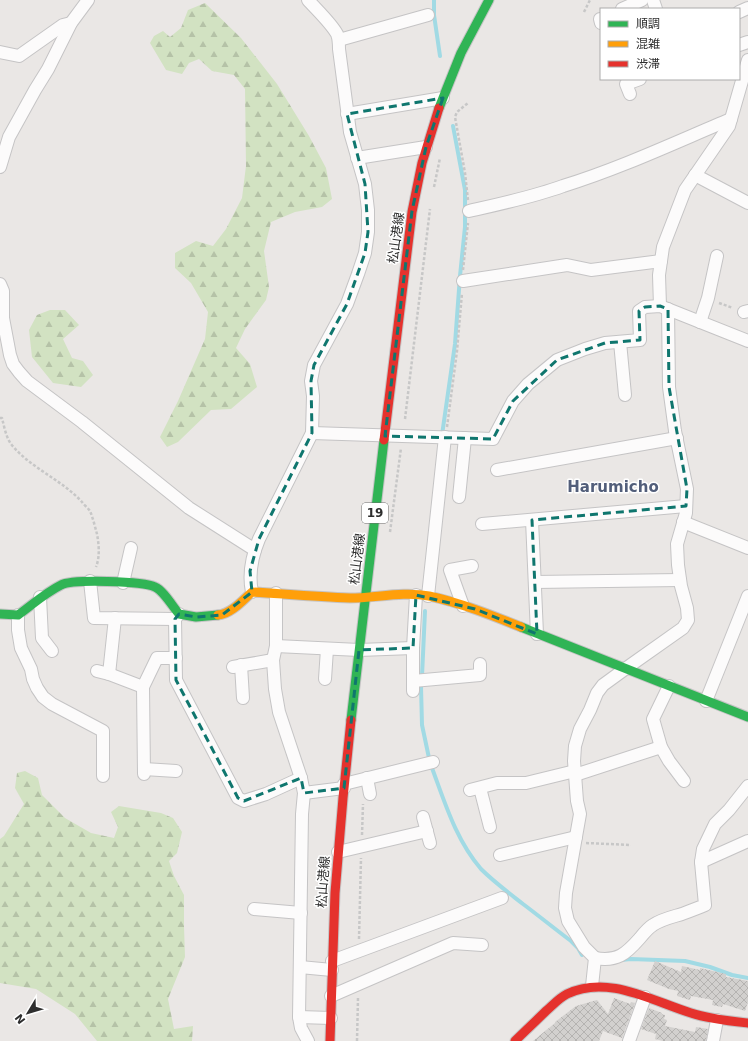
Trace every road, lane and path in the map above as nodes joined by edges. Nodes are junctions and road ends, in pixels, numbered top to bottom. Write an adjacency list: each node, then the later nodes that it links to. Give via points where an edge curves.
1 (88, 0): 9 (street)
2 (308, 0): 10 (street)
3 (488, 0): 15 (main road, 松山港線 / 19, via 464,46)
4 (590, 0): 7 (path)
5 (642, 0): 6 (street)
6 (624, 8)
7 (584, 12)
8 (428, 15): 10 (street)
9 (72, 23): 11 (street, via 63,25 19,56); 22 (street, via 10,137)
10 (339, 40): 17 (street, via 338,50)
11 (0, 52)
12 (747, 65): 18 (street)
13 (637, 80): 14 (street, via 626,84)
14 (630, 94)
15 (443, 98): 17 (street); 19 (main road, 松山港線 / 19)
16 (468, 104): 27 (path, via 454,117 465,173)
17 (347, 114): 20 (street)
18 (731, 119): 23 (street, via 729,126); 27 (street, via 563,186)
19 (426, 147): 20 (street); 42 (main road, 松山港線 / 19, via 412,211)
20 (358, 158): 41 (street, via 368,210 365,253 347,304 314,365 311,381)
21 (440, 158): 24 (path)
22 (0, 167)
23 (695, 175): 25 (street); 29 (street, via 685,190 663,248)
24 (432, 193)
25 (748, 203)
26 (430, 207): 40 (path)
27 (469, 211): 30 (path)
28 (717, 256): 32 (street)
29 (661, 262): 30 (street, via 591,270 567,265); 33 (street, via 659,275)
30 (462, 281): 44 (path, via 457,351)
31 (0, 284): 56 (street, via 10,355 27,381 189,508)
32 (708, 298): 34 (path); 35 (street)
33 (664, 307): 35 (street); 37 (street, via 645,307 639,312 640,340); 46 (street, via 669,387)
34 (746, 311)
35 (700, 322): 36 (street)
36 (748, 341)
37 (620, 342): 38 (street); 45 (street, via 605,343 557,360 528,384 514,401 493,438)
38 (625, 395)
39 (0, 418): 58 (path, via 10,442 19,452 66,487 89,510 100,547 97,564)
40 (405, 419)
41 (312, 433): 42 (street); 56 (street)
42 (385, 436): 43 (street); 68 (main road, 松山港線 / 19)
43 (403, 436): 44 (street); 53 (path)
44 (445, 437): 45 (street); 65 (street)
45 (465, 438): 48 (street)
46 (677, 438): 47 (street); 49 (street, via 687,490)
47 (497, 470)
48 (459, 498)
49 (686, 506): 50 (street); 51 (street)
50 (532, 520): 52 (street); 60 (street)
51 (683, 522): 55 (street); 59 (street, via 677,544)
52 (482, 524)
53 (390, 534)
54 (131, 548): 61 (street)
55 (748, 548)
56 (255, 550): 62 (street, via 250,571)
57 (472, 566): 69 (street, via 450,570)
58 (90, 580): 61 (main road); 67 (main road, via 62,584); 73 (street, via 94,618)
59 (680, 580): 60 (street); 83 (street, via 688,620 683,628)
60 (535, 582): 74 (street)
61 (124, 583): 72 (main road, via 156,587)
62 (252, 592): 63 (main road); 72 (main road, via 234,608 222,614)
63 (276, 593): 68 (main road); 75 (street)
64 (416, 595): 65 (main road); 68 (main road); 76 (street)
65 (428, 596): 69 (main road)
66 (748, 596): 90 (street)
67 (40, 597): 71 (main road); 79 (street, via 42,638)
68 (365, 597): 78 (main road, 松山港線 / 19)
69 (463, 606): 74 (main road)
70 (0, 614): 71 (main road)
71 (18, 615): 96 (street, via 21,648 43,697 103,730)
72 (177, 617): 73 (street); 80 (street)
73 (115, 618): 85 (street)
74 (538, 634): 83 (main road)
75 (276, 646): 77 (street); 81 (street)
76 (413, 648): 78 (street); 82 (street, via 413,686 480,675)
77 (326, 649): 78 (street); 86 (street)
78 (359, 650): 100 (main road, 松山港線 / 19)
79 (52, 651)
80 (176, 658): 87 (street, via 157,658); 97 (street, via 176,680 238,798 244,801)
81 (273, 660): 89 (street, via 237,666); 97 (street, via 279,712)
82 (480, 664)
83 (624, 669): 88 (main road); 95 (street, via 597,693 580,729 575,746)
84 (97, 671): 85 (street)
85 (109, 674): 87 (street)
86 (325, 679)
87 (143, 686): 94 (street, via 144,771)
88 (669, 686): 90 (main road); 92 (street, via 653,719)
89 (243, 698)
90 (706, 701): 91 (main road)
91 (748, 717)
92 (661, 747): 95 (street); 99 (street)
93 (434, 762): 98 (street)
94 (176, 771)
95 (575, 773): 105 (street, via 526,783 497,783 475,789); 107 (street, via 580,814)
96 (103, 776)
97 (301, 778): 102 (street)
98 (366, 778): 100 (street); 103 (street)
99 (684, 781)
100 (344, 786): 102 (street); 113 (main road, 松山港線 / 19)
101 (748, 786): 114 (street, via 715,824 703,849)
102 (304, 793): 117 (street)
103 (366, 798): 111 (path)
104 (424, 817): 106 (street)
105 (490, 827)
106 (427, 831): 109 (street); 111 (street)
107 (575, 839): 110 (path); 112 (street); 120 (street, via 565,908 568,921 584,947)
108 (748, 841): 114 (street)
109 (430, 843)
110 (631, 845)
111 (362, 846): 113 (street); 119 (path)
112 (502, 850)
113 (338, 852): 121 (main road, 松山港線 / 19)
114 (701, 862): 120 (street, via 705,905 653,925 624,954 606,960)
115 (502, 898): 119 (street)
116 (254, 909): 117 (street)
117 (301, 913): 122 (street)
118 (482, 945): 123 (street, via 453,943)
119 (359, 951): 121 (street)
120 (595, 958): 124 (street)
121 (332, 965): 122 (street); 125 (main road, 松山港線 / 19)
122 (300, 967): 127 (street)
123 (358, 984): 125 (street); 133 (path)
124 (592, 986): 126 (main road, via 621,989); 134 (main road, via 568,994 557,1001)
125 (331, 996): 128 (main road, 松山港線 / 19)
126 (645, 997): 129 (main road); 135 (street)
127 (299, 1017): 128 (street); 131 (street)
128 (331, 1018): 132 (main road, 松山港線 / 19)
129 (717, 1020): 130 (main road); 136 (street)
130 (748, 1023)
131 (308, 1041)
132 (330, 1041)
133 (357, 1041)
134 (515, 1041)
135 (629, 1041)
136 (714, 1041)

